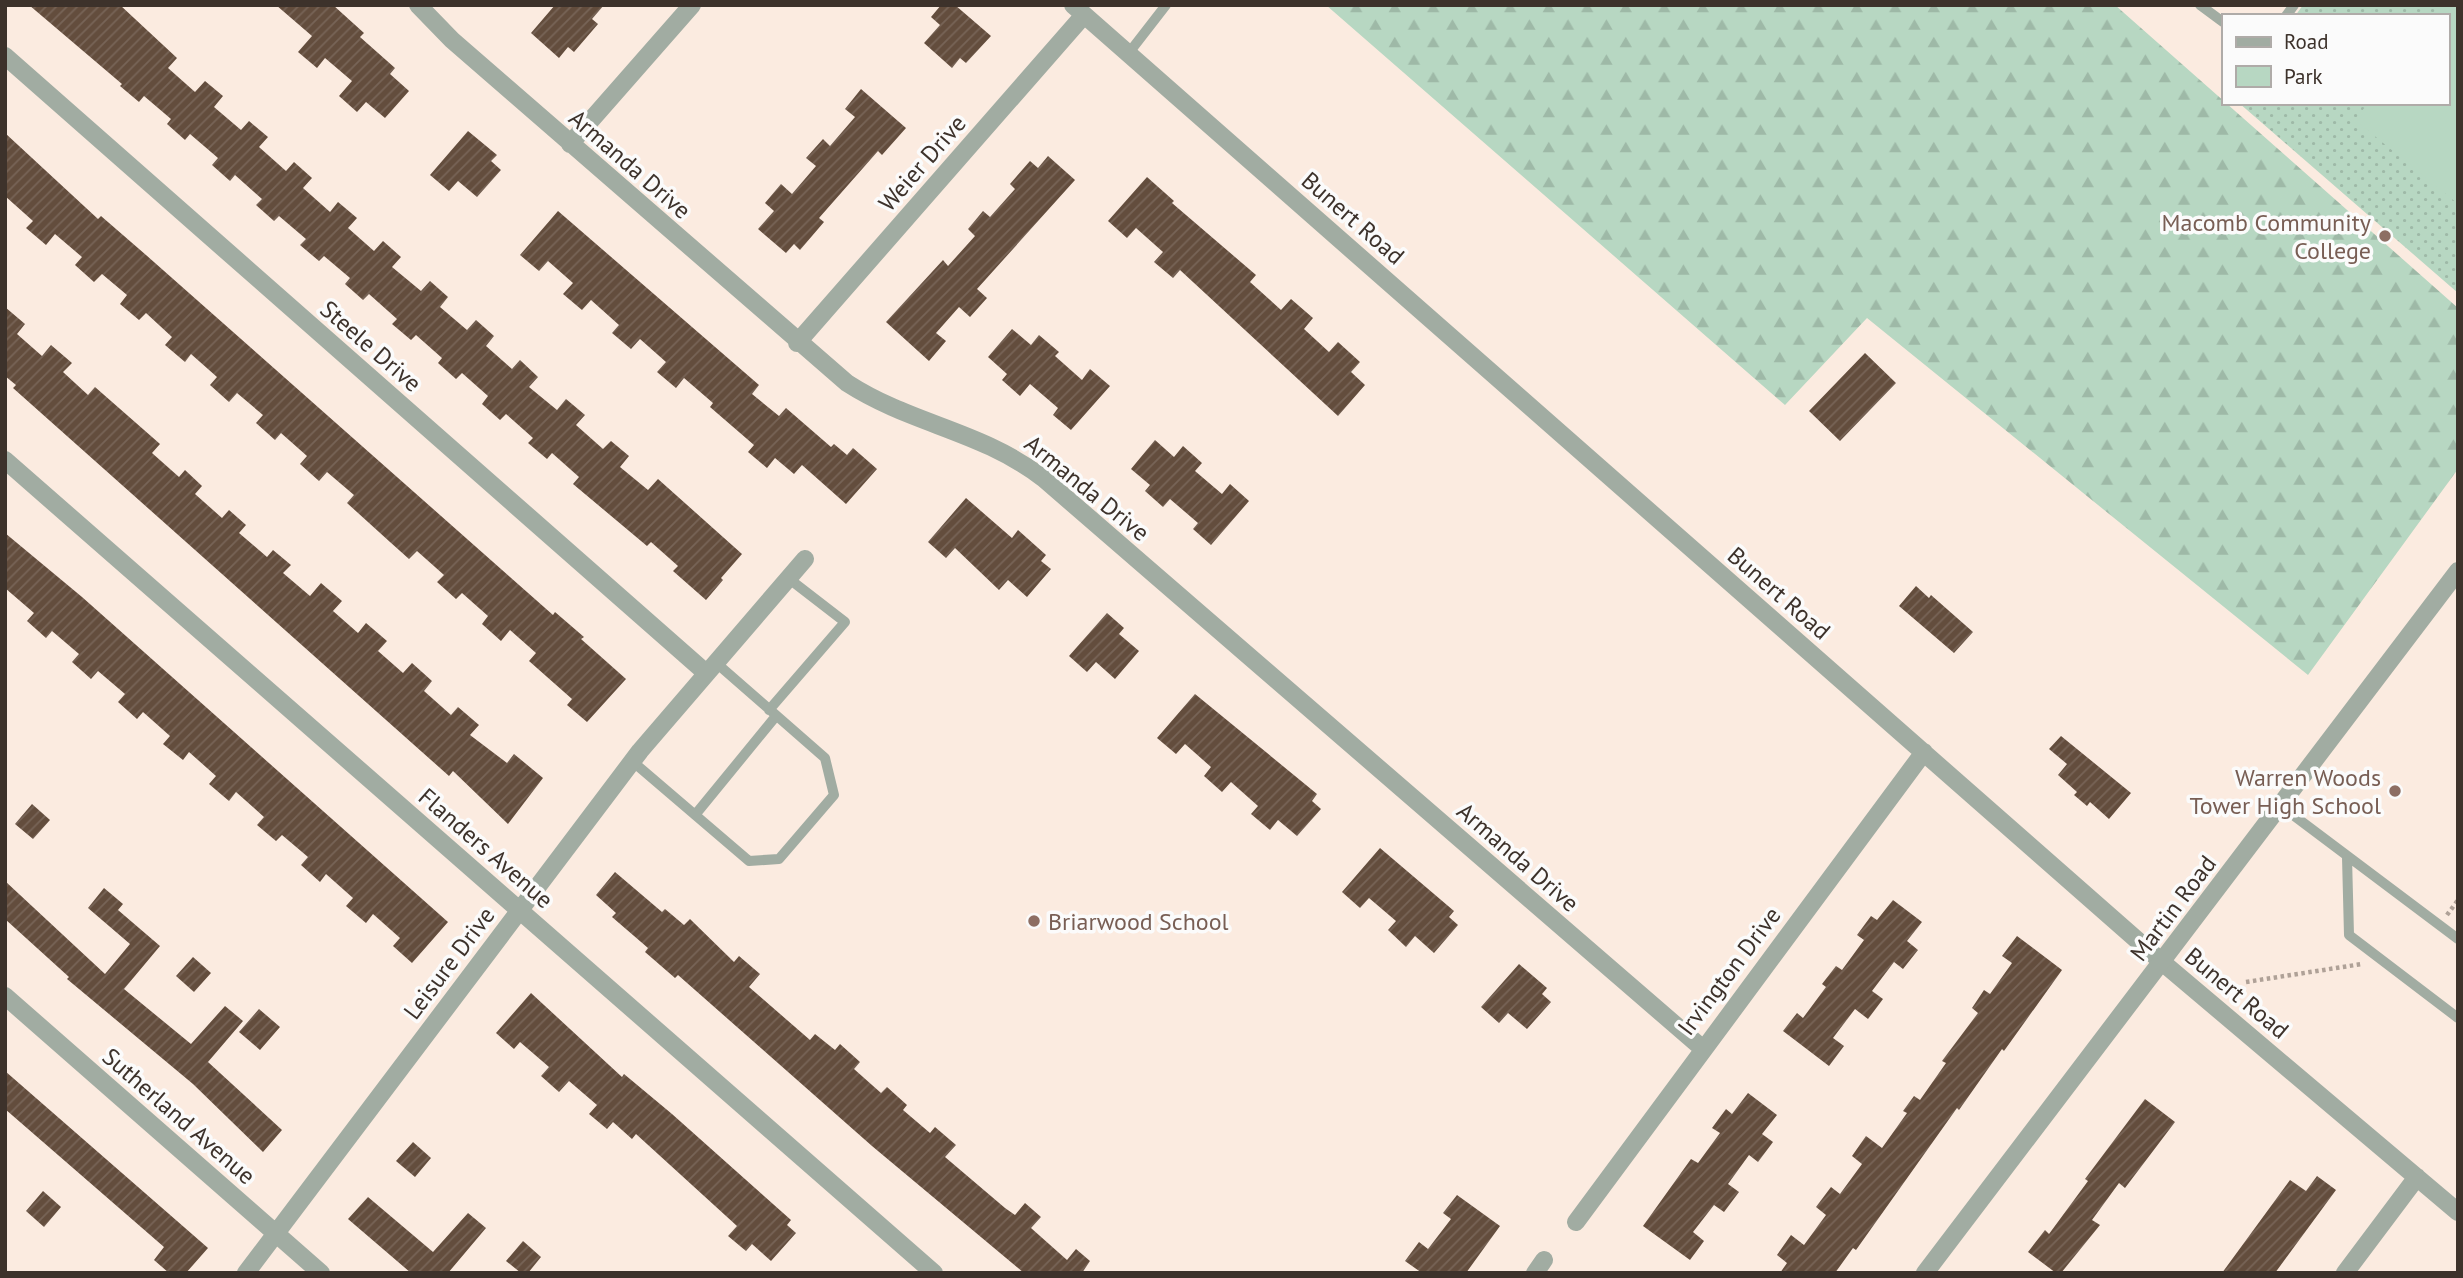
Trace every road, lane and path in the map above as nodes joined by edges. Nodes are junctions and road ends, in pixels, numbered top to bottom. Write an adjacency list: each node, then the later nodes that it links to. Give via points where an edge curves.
1 (418, 5): 9 (street, Armanda Drive)
2 (692, 5): 9 (street)
3 (1166, 5): 7 (lane)
4 (2200, 5): 6 (lane)
5 (1078, 10): 7 (street, Bunert Road); 10 (street, Weier Drive)
6 (2222, 21)
7 (1128, 54): 17 (street, Bunert Road)
8 (5, 56): 15 (street, Steele Drive)
9 (570, 144): 10 (street, Armanda Drive)
10 (797, 343): 31 (street, Armanda Drive, via 873,400 902,415 983,441 1043,478)
11 (5, 460): 23 (street, Flanders Avenue)
12 (805, 559): 14 (street, Leisure Drive)
13 (2458, 571): 19 (street, Martin Road)
14 (788, 578): 15 (street, Leisure Drive); 16 (lane, via 845,622)
15 (710, 666): 16 (lane); 18 (street, Leisure Drive)
16 (773, 713): 20 (lane); 20 (lane, via 825,758 834,795 779,859 749,861)
17 (1924, 752): 26 (street, Bunert Road); 31 (street, Irvington Drive)
18 (632, 761): 20 (lane); 23 (street, Leisure Drive)
19 (2281, 806): 21 (lane); 26 (street, Martin Road)
20 (695, 815)
21 (2347, 857): 25 (lane); 30 (lane, via 2349,935)
22 (2458, 900): 24 (path)
23 (520, 910): 35 (street, Leisure Drive); 38 (street, Flanders Avenue)
24 (2446, 916)
25 (2458, 939)
26 (2162, 962): 32 (street, Bunert Road); 39 (street, Martin Road)
27 (2362, 964): 28 (path)
28 (2246, 982)
29 (5, 996): 35 (street, Sutherland Avenue)
30 (2458, 1018)
31 (1702, 1048): 34 (street, Irvington Drive)
32 (2417, 1177): 33 (street, Bunert Road); 40 (street)
33 (2458, 1212)
34 (1576, 1222)
35 (276, 1233): 36 (street, Leisure Drive); 37 (street, Sutherland Avenue)
36 (246, 1273)
37 (321, 1273)
38 (934, 1273)
39 (1925, 1273)
40 (2345, 1273)

